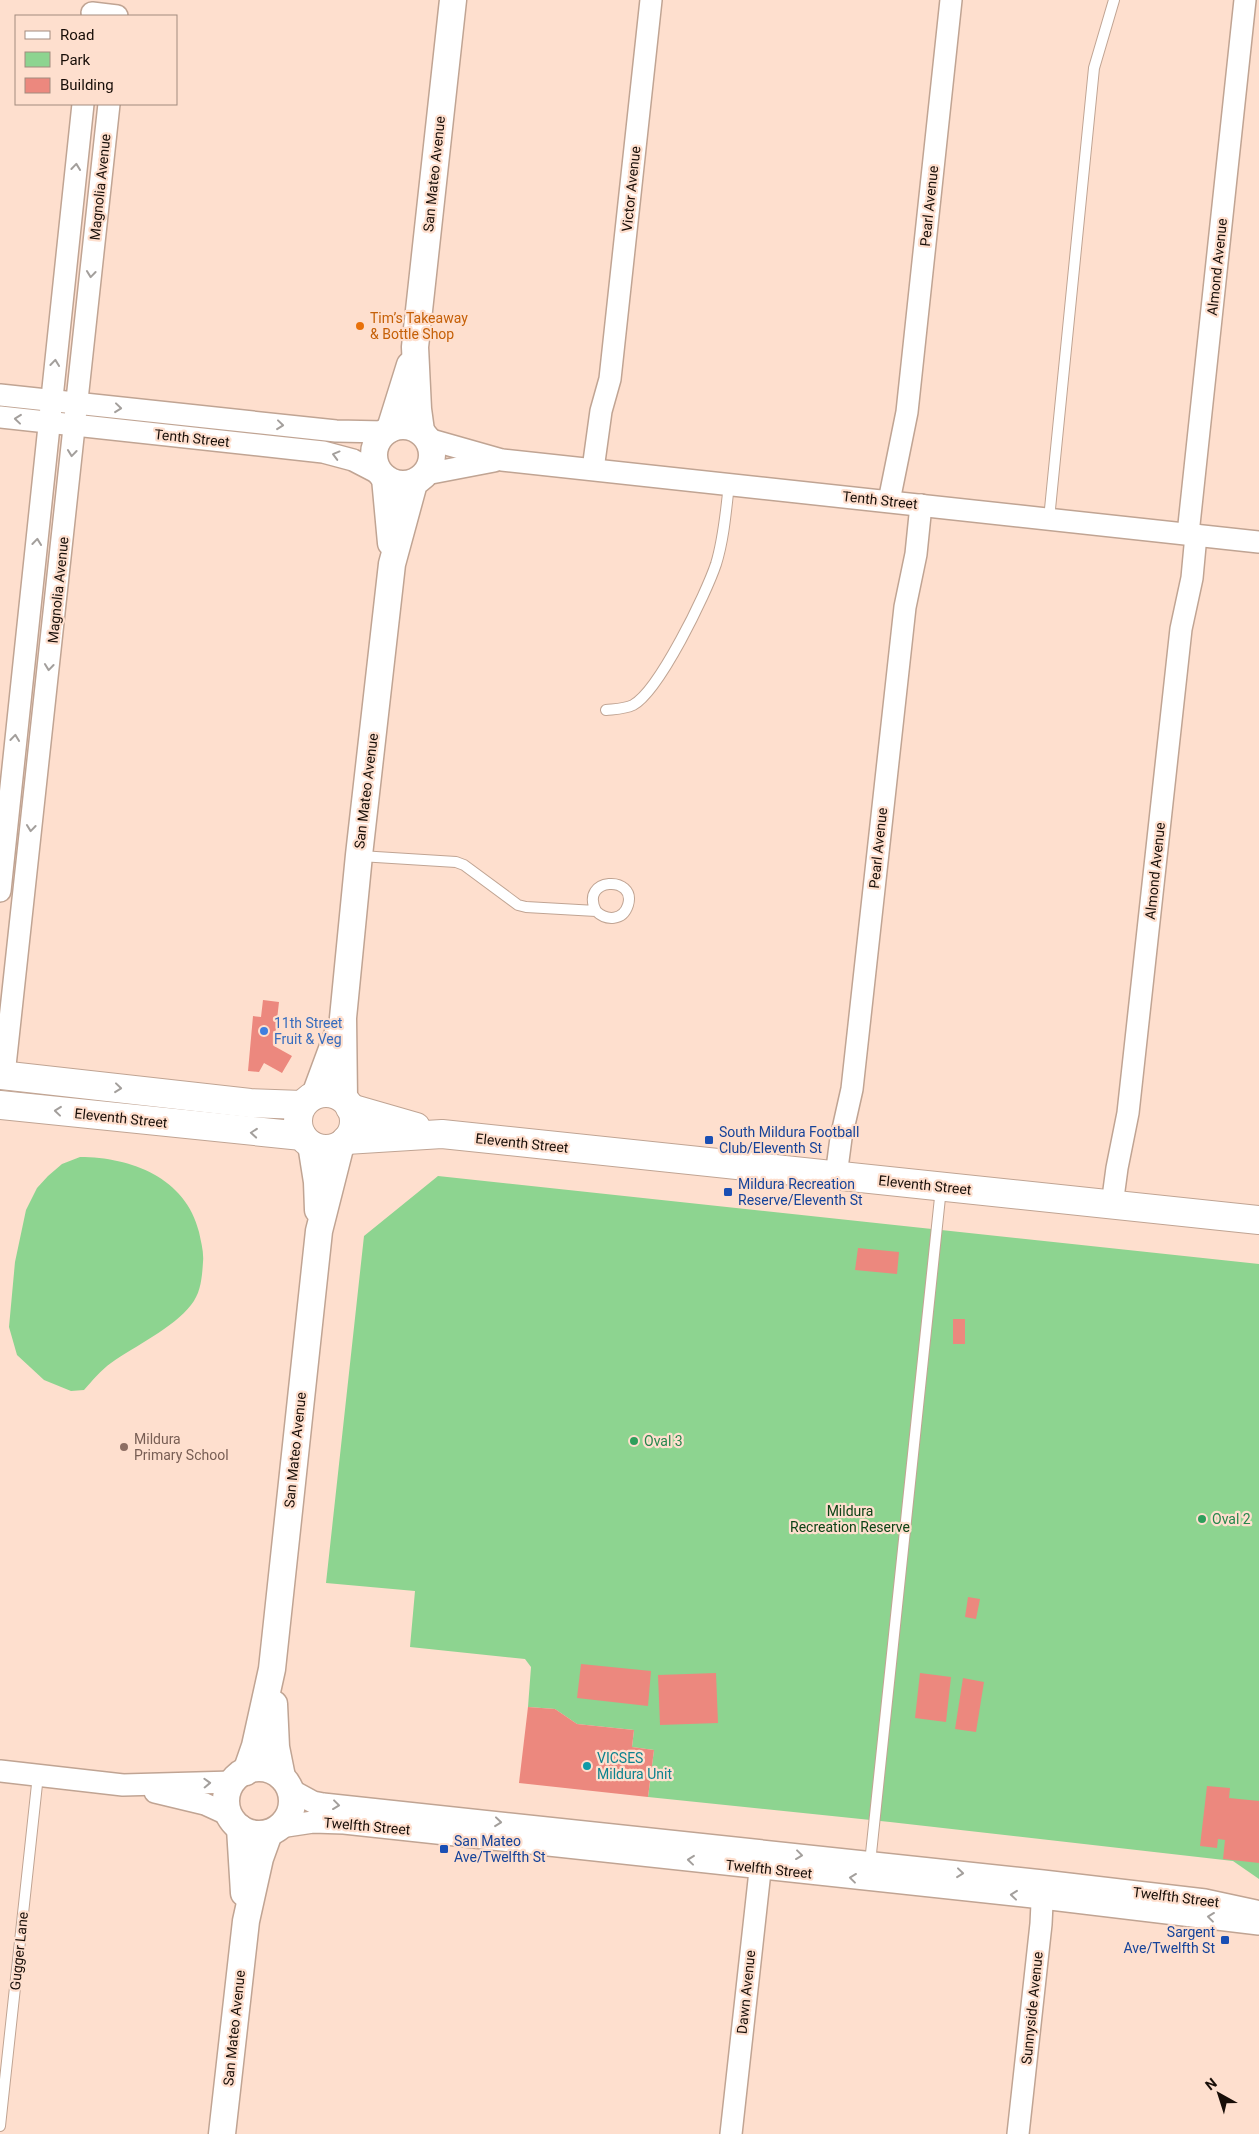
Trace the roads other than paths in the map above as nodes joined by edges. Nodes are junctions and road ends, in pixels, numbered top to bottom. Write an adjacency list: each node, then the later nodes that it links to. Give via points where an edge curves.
1 (120, 0): 9 (street)
2 (452, 0): 20 (street, San Mateo Avenue)
3 (651, 0): 30 (street, Victor Avenue, via 610,379 601,410)
4 (951, 0): 34 (street, Pearl Avenue, via 908,412)
5 (1114, 0): 37 (lane, via 1094,68)
6 (1245, 0): 38 (street, Almond Avenue)
7 (93, 10): 8 (street)
8 (114, 15)
9 (118, 15)
10 (83, 105): 12 (street, Magnolia Avenue)
11 (109, 105): 13 (street, Magnolia Avenue)
12 (80, 129): 13 (street); 14 (street, Magnolia Avenue, one-way to 12)
13 (106, 132): 15 (street, Magnolia Avenue)
14 (73, 193): 15 (street); 16 (street, Magnolia Avenue)
15 (100, 195): 17 (street, Magnolia Avenue)
16 (68, 247): 17 (street); 18 (street, Magnolia Avenue)
17 (94, 249): 19 (street, Magnolia Avenue, one-way to 19)
18 (61, 309): 19 (street); 22 (street, Magnolia Avenue, one-way to 18)
19 (87, 312): 23 (street, Magnolia Avenue)
20 (415, 347): 27 (street, San Mateo Avenue); 28 (street, San Mateo Avenue, via 418,409)
21 (0, 395): 22 (street, Tenth Street)
22 (51, 401): 23 (street, Tenth Street); 25 (street, Magnolia Avenue)
23 (78, 404): 26 (street, Magnolia Avenue); 27 (street, Tenth Street, one-way to 27, via 336,431)
24 (0, 417): 25 (street, Tenth Street, one-way to 24)
25 (50, 422): 26 (street, Tenth Street); 35 (street, Magnolia Avenue)
26 (75, 425): 31 (street, Tenth Street, one-way to 26, via 353,460 323,452); 36 (street, Magnolia Avenue, one-way to 36)
27 (388, 430): 28 (street, via 406,426); 31 (street, via 379,439 374,457)
28 (425, 435): 29 (street, Tenth Street); 32 (street, via 433,457)
29 (502, 460): 30 (street, Tenth Street); 32 (street, Tenth Street)
30 (600, 470): 33 (street, Tenth Street)
31 (383, 476): 32 (street, via 399,484); 40 (street, San Mateo Avenue)
32 (420, 478): 40 (street, San Mateo Avenue)
33 (729, 484): 34 (street, Tenth Street); 47 (lane, via 716,564 686,629 656,680 640,700 632,705)
34 (906, 503): 37 (street, Tenth Street); 64 (street, Pearl Avenue, via 904,607 852,1089 841,1138)
35 (40, 511): 36 (street); 41 (street, Magnolia Avenue, one-way to 35)
36 (66, 514): 42 (street, Magnolia Avenue)
37 (1049, 519): 38 (street, Tenth Street)
38 (1189, 534): 39 (street, Tenth Street); 66 (street, Almond Avenue, via 1192,578 1181,629 1128,1113 1117,1168)
39 (1259, 542)
40 (392, 564): 50 (street, San Mateo Avenue)
41 (34, 568): 42 (street); 43 (street, Magnolia Avenue)
42 (60, 571): 44 (street, Magnolia Avenue)
43 (27, 630): 44 (street); 45 (street, Magnolia Avenue)
44 (53, 632): 46 (street, Magnolia Avenue, one-way to 46)
45 (20, 688): 46 (street); 48 (street, Magnolia Avenue, one-way to 45)
46 (46, 691): 49 (street, Magnolia Avenue)
47 (606, 710)
48 (12, 777): 49 (street); 51 (street, Magnolia Avenue)
49 (37, 780): 52 (street, Magnolia Avenue, one-way to 52)
50 (359, 856): 54 (lane, via 456,862 518,905); 56 (street, San Mateo Avenue)
51 (3, 863): 52 (street); 53 (street, Magnolia Avenue)
52 (27, 865): 55 (street, Magnolia Avenue)
53 (0, 891)
54 (596, 911)
55 (9, 954): 57 (street, Magnolia Avenue)
56 (343, 1018): 58 (street, San Mateo Avenue); 59 (street, San Mateo Avenue)
57 (1, 1078): 58 (main road, one-way to 58, via 250,1103)
58 (309, 1100): 59 (main road, via 330,1093); 62 (main road, via 298,1121)
59 (347, 1103): 61 (main road, Eleventh Street); 63 (main road, via 354,1124)
60 (0, 1104): 62 (main road, Eleventh Street, one-way to 60)
61 (442, 1134): 63 (main road, Eleventh Street); 64 (main road, Eleventh Street)
62 (307, 1140): 63 (main road, via 326,1149); 68 (street, San Mateo Avenue, via 317,1182)
63 (344, 1142): 68 (street, San Mateo Avenue)
64 (843, 1176): 65 (main road, Eleventh Street)
65 (942, 1187): 66 (main road, Eleventh Street); 78 (lane)
66 (1118, 1206): 67 (main road, Eleventh Street)
67 (1259, 1220)
68 (319, 1230): 69 (street, San Mateo Avenue)
69 (272, 1669): 72 (street, San Mateo Avenue, via 255,1746); 74 (street, San Mateo Avenue, via 276,1747)
70 (0, 1771): 71 (street)
71 (38, 1775): 73 (street); 83 (lane, Gugger Lane)
72 (240, 1777): 73 (street, one-way to 72); 74 (street, via 265,1769); 75 (street, via 227,1798)
73 (123, 1784): 75 (street, via 205,1804)
74 (286, 1784): 76 (street, via 293,1800 291,1811 287,1820); 77 (street, Twelfth Street, one-way to 77, via 312,1802 323,1804)
75 (235, 1821): 76 (street, via 249,1833); 81 (street, San Mateo Avenue)
76 (274, 1830): 77 (street, Twelfth Street, one-way to 76, via 344,1823 313,1822); 81 (street, San Mateo Avenue, via 260,1858)
77 (761, 1859): 78 (street, Twelfth Street, one-way to 78); 79 (street, Twelfth Street, one-way to 77); 85 (street, Dawn Avenue)
78 (870, 1863): 79 (street, Twelfth Street, one-way to 79)
79 (1043, 1890): 80 (street, Twelfth Street, via 1205,1900); 82 (street, Twelfth Street, one-way to 79); 86 (street, Sunnyside Avenue)
80 (1259, 1912)
81 (246, 1922): 84 (street, San Mateo Avenue)
82 (1259, 1924)
83 (0, 2126)
84 (222, 2134)
85 (731, 2134)
86 (1018, 2134)

